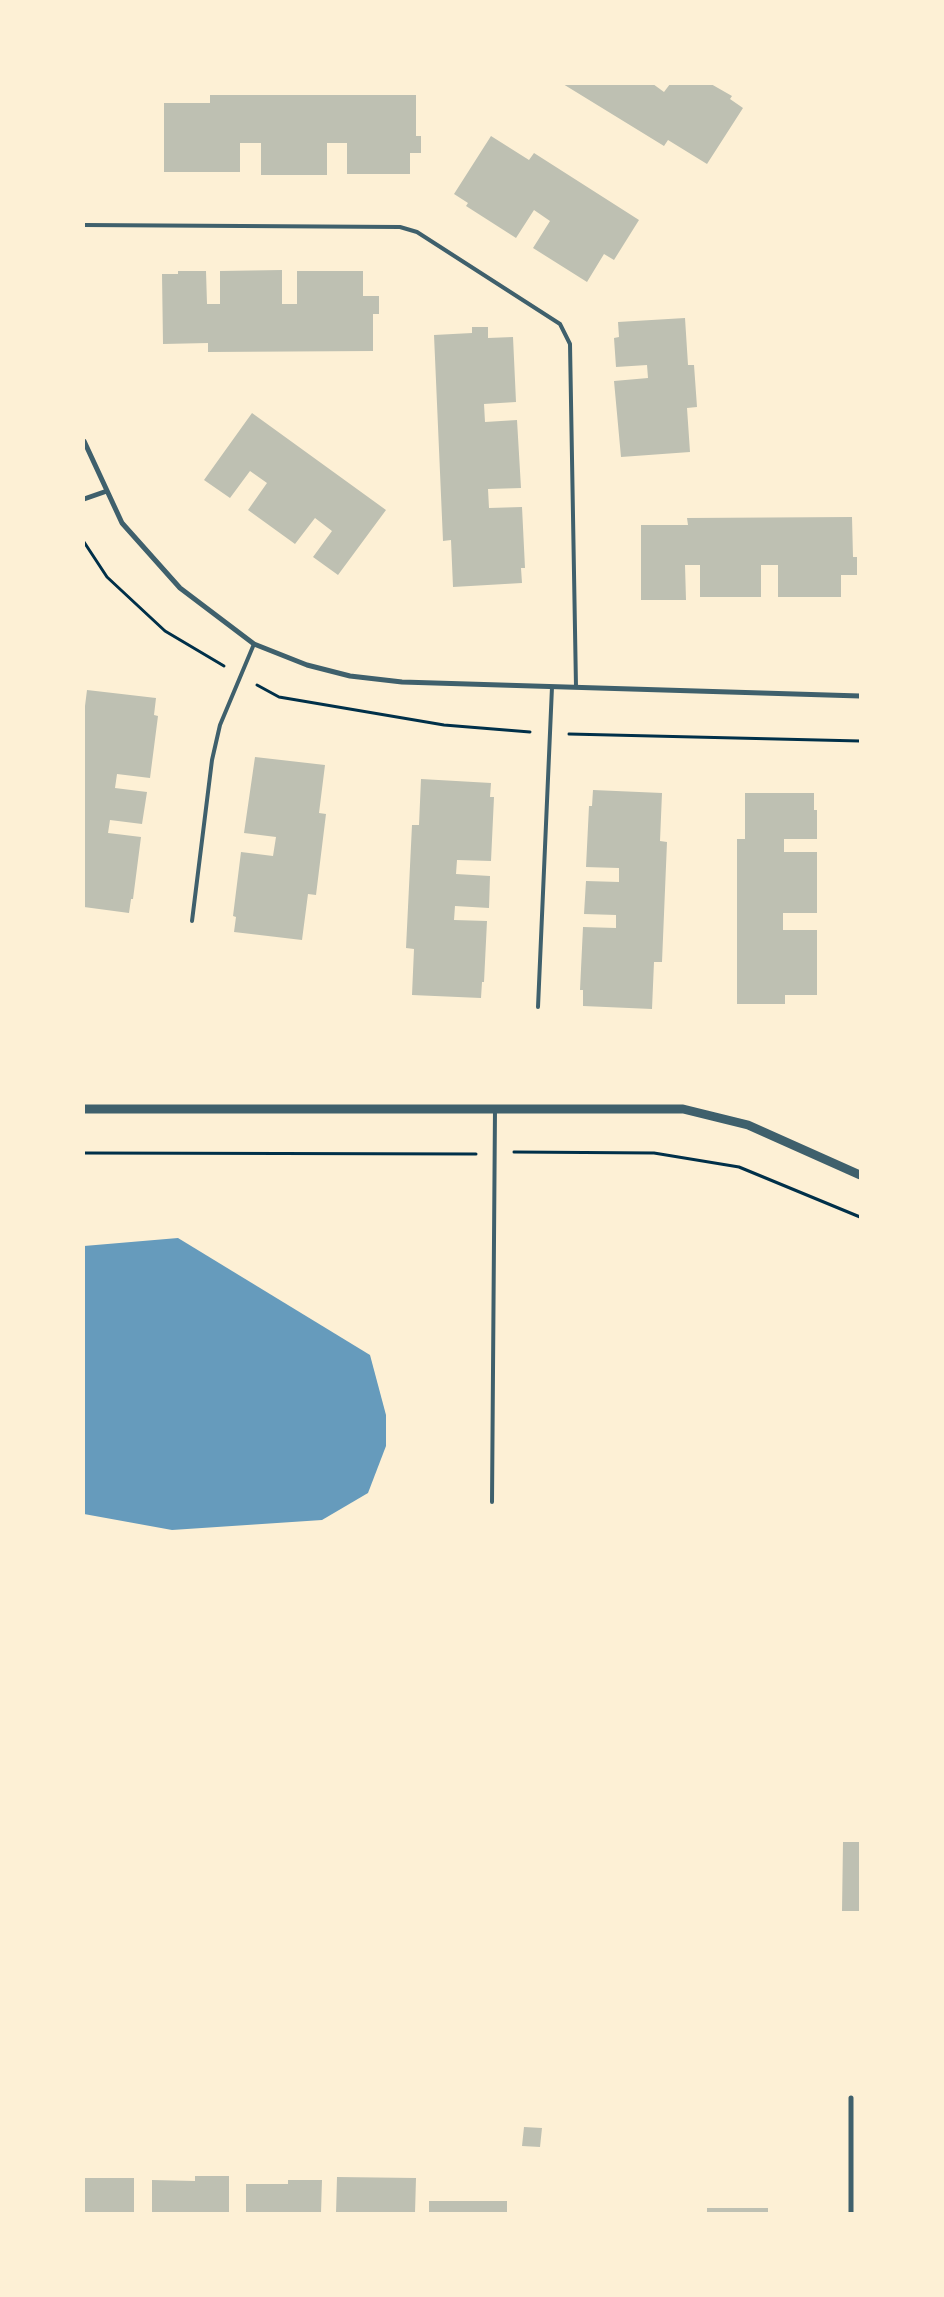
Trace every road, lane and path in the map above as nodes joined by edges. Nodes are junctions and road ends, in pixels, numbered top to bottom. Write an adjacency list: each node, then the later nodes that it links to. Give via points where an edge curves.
1 (84, 225): 7 (lane, via 400,227 417,232 560,324 570,344)
2 (84, 441): 3 (street)
3 (107, 491): 4 (street); 5 (street, via 122,523 180,588)
4 (84, 499)
5 (254, 644): 6 (street, via 307,665 350,676 402,682); 9 (lane, via 218,734 212,760)
6 (552, 687): 7 (street); 10 (lane)
7 (576, 688): 8 (street)
8 (860, 696)
9 (192, 921)
10 (538, 1007)
11 (84, 1109): 12 (street)
12 (494, 1109): 13 (street, via 683,1109 748,1125); 14 (lane)
13 (860, 1175)
14 (492, 1502)
15 (851, 2098): 16 (street)
16 (851, 2213)

